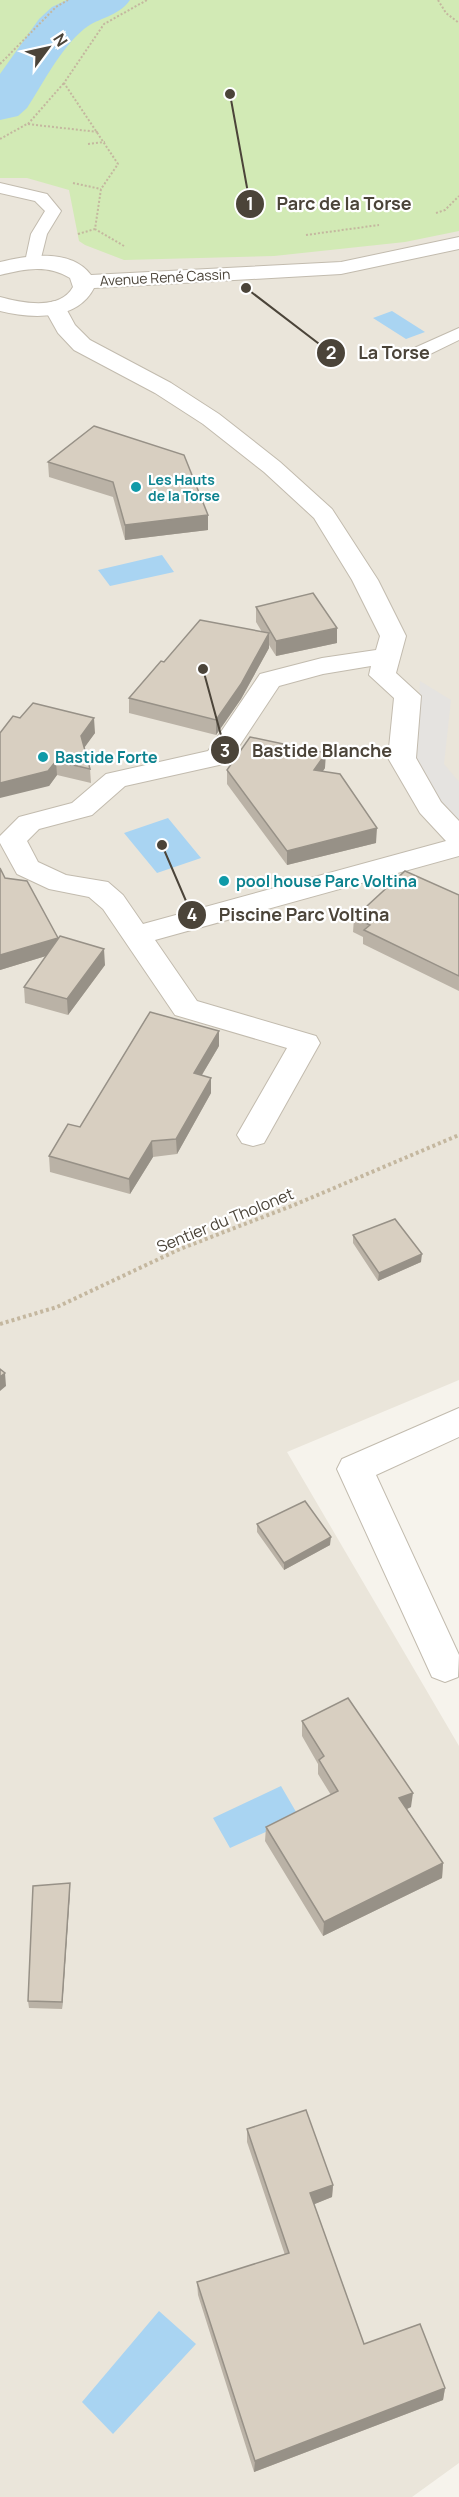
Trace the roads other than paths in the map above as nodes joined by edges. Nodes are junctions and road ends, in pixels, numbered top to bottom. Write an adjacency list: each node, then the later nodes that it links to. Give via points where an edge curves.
1 (0, 188): 3 (lane, via 41,197 52,211 39,234)
2 (459, 243): 5 (street, Avenue René Cassin, via 341,268)
3 (33, 261): 4 (street); 5 (street, via 68,267)
4 (0, 269)
5 (85, 282): 7 (street, via 78,297)
6 (0, 304): 7 (street, via 25,310)
7 (55, 308): 10 (street, via 82,345 163,388 211,419 272,466 323,514 365,580 393,636)
8 (459, 333): 9 (lane)
9 (418, 353)
10 (387, 656): 11 (street, via 382,675 408,696 402,758 430,807); 13 (street, via 322,666 269,680 218,757 116,780 82,809 29,823 12,839 27,868 59,883 98,889 113,902)
11 (459, 838)
12 (459, 847): 13 (street)
13 (136, 936): 14 (street, via 186,1008 306,1043)
14 (253, 1135)
15 (459, 1422): 16 (street, via 355,1469)
16 (445, 1666)

